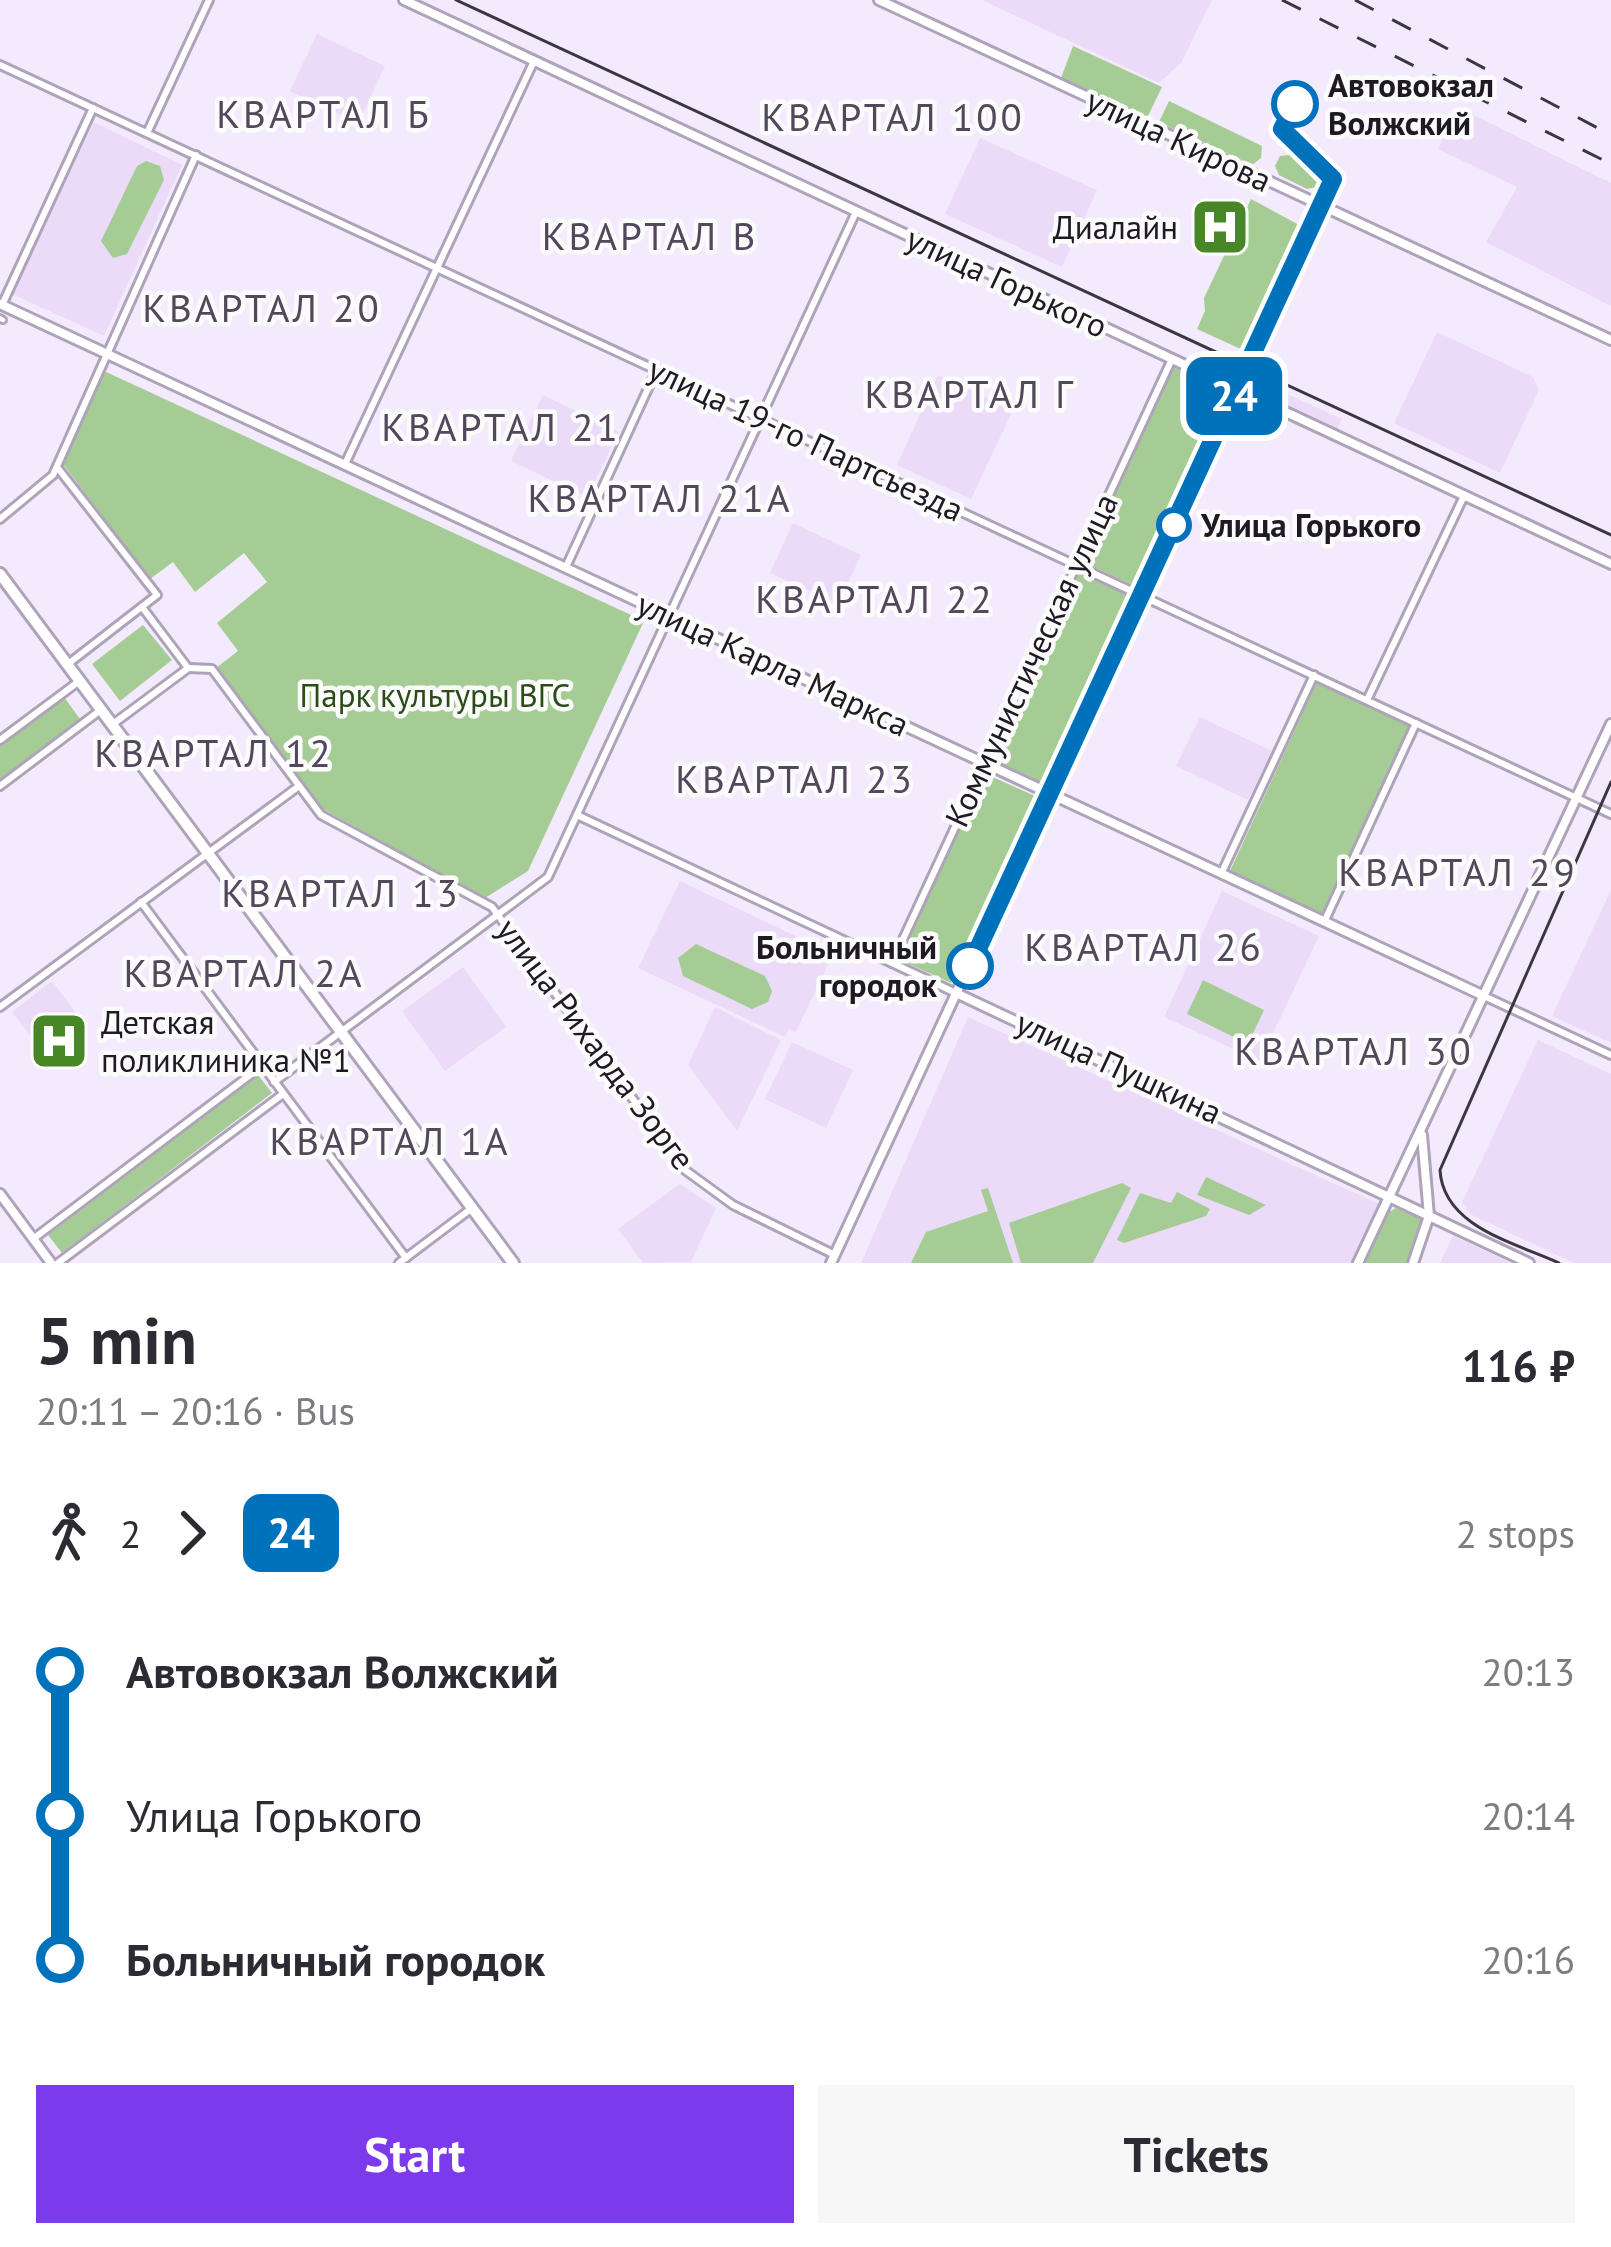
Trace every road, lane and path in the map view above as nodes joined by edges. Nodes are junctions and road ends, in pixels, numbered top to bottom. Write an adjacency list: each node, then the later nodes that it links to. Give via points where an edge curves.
1 (209, 0): 7 (street)
2 (404, 0): 4 (street, улица Горького)
3 (878, 0): 9 (street, улица Кирова)
4 (534, 62): 10 (street, улица Горького); 11 (street)
5 (0, 64): 6 (street, улица 19-го Партсъезда)
6 (93, 108): 7 (street, улица 19-го Партсъезда); 12 (street)
7 (147, 133): 8 (street, улица 19-го Партсъезда)
8 (196, 154): 11 (street, улица 19-го Партсъезда); 14 (street)
9 (1321, 207): 13 (street, улица Кирова); 17 (street)
10 (856, 212): 15 (street, улица Горького); 18 (street)
11 (437, 267): 16 (street, улица 19-го Партсъезда); 19 (street)
12 (1, 304): 14 (street, улица Карла Маркса)
13 (1611, 340)
14 (106, 353): 19 (street, улица Карла Маркса); 20 (street)
15 (1172, 359): 17 (street, улица Горького); 23 (street, Коммунистическая улица)
16 (657, 370): 18 (street, улица 19-го Партсъезда); 25 (street)
17 (1238, 390): 21 (street, улица Горького); 27 (street)
18 (760, 417): 23 (street, улица 19-го Партсъезда); 29 (street)
19 (344, 464): 25 (street, улица Карла Маркса)
20 (57, 467): 22 (street); 28 (street, via 157,595)
21 (1464, 496): 24 (street, улица Горького); 34 (street)
22 (0, 519)
23 (1075, 564): 27 (street, улица 19-го Партсъезда); 40 (street, Коммунистическая улица)
24 (1611, 565)
25 (566, 567): 29 (street, улица Карла Маркса)
26 (0, 574): 30 (main road)
27 (1141, 594): 32 (street, улица 19-го Партсъезда); 43 (street)
28 (142, 607): 30 (street); 31 (street, улица Рихарда Зорге)
29 (670, 616): 40 (street, улица Карла Маркса); 46 (street)
30 (68, 664): 33 (main road)
31 (188, 668): 37 (street); 42 (street, улица Рихарда Зорге, via 212,669)
32 (1314, 675): 34 (street, улица 19-го Партсъезда); 48 (street)
33 (80, 680): 35 (main road); 39 (street)
34 (1367, 700): 36 (street, улица 19-го Партсъезда)
35 (102, 709): 37 (main road); 41 (street)
36 (1416, 723): 44 (street, улица 19-го Партсъезда); 51 (street)
37 (113, 724): 47 (main road)
38 (1611, 724): 44 (street)
39 (0, 740)
40 (983, 763): 43 (street, улица Карла Маркса); 52 (street, Коммунистическая улица)
41 (0, 786)
42 (299, 786): 47 (street); 50 (street, улица Рихарда Зорге, via 321,815)
43 (1049, 793): 48 (street, улица Карла Маркса); 53 (street)
44 (1576, 797): 45 (street, улица 19-го Партсъезда); 54 (street)
45 (1611, 814)
46 (577, 815): 50 (street, via 548,877); 52 (street, улица Пушкина)
47 (207, 853): 49 (street); 56 (main road)
48 (1222, 872): 51 (street, улица Карла Маркса)
49 (141, 902): 55 (street); 58 (street)
50 (497, 913): 56 (street); 67 (street, улица Рихарда Зорге, via 685,1169)
51 (1325, 920): 54 (street, улица Карла Маркса)
52 (892, 962): 53 (street, улица Пушкина)
53 (958, 994): 63 (street, улица Пушкина); 67 (street)
54 (1484, 996): 57 (street, улица Карла Маркса); 61 (street)
55 (1, 1003)
56 (340, 1030): 59 (street); 64 (main road)
57 (1611, 1055)
58 (262, 1066): 59 (street); 66 (street)
59 (274, 1082): 60 (street)
60 (283, 1094): 68 (street); 69 (street)
61 (1422, 1133): 63 (street); 65 (street)
62 (0, 1193): 66 (street)
63 (1391, 1196): 65 (street, улица Пушкина); 71 (street)
64 (472, 1208): 68 (street); 70 (main road)
65 (1429, 1216): 72 (street); 73 (street, улица Пушкина)
66 (33, 1239): 69 (street)
67 (833, 1259)
68 (402, 1260)
69 (54, 1263)
70 (513, 1263)
71 (1358, 1263)
72 (1413, 1263)
73 (1529, 1263)

